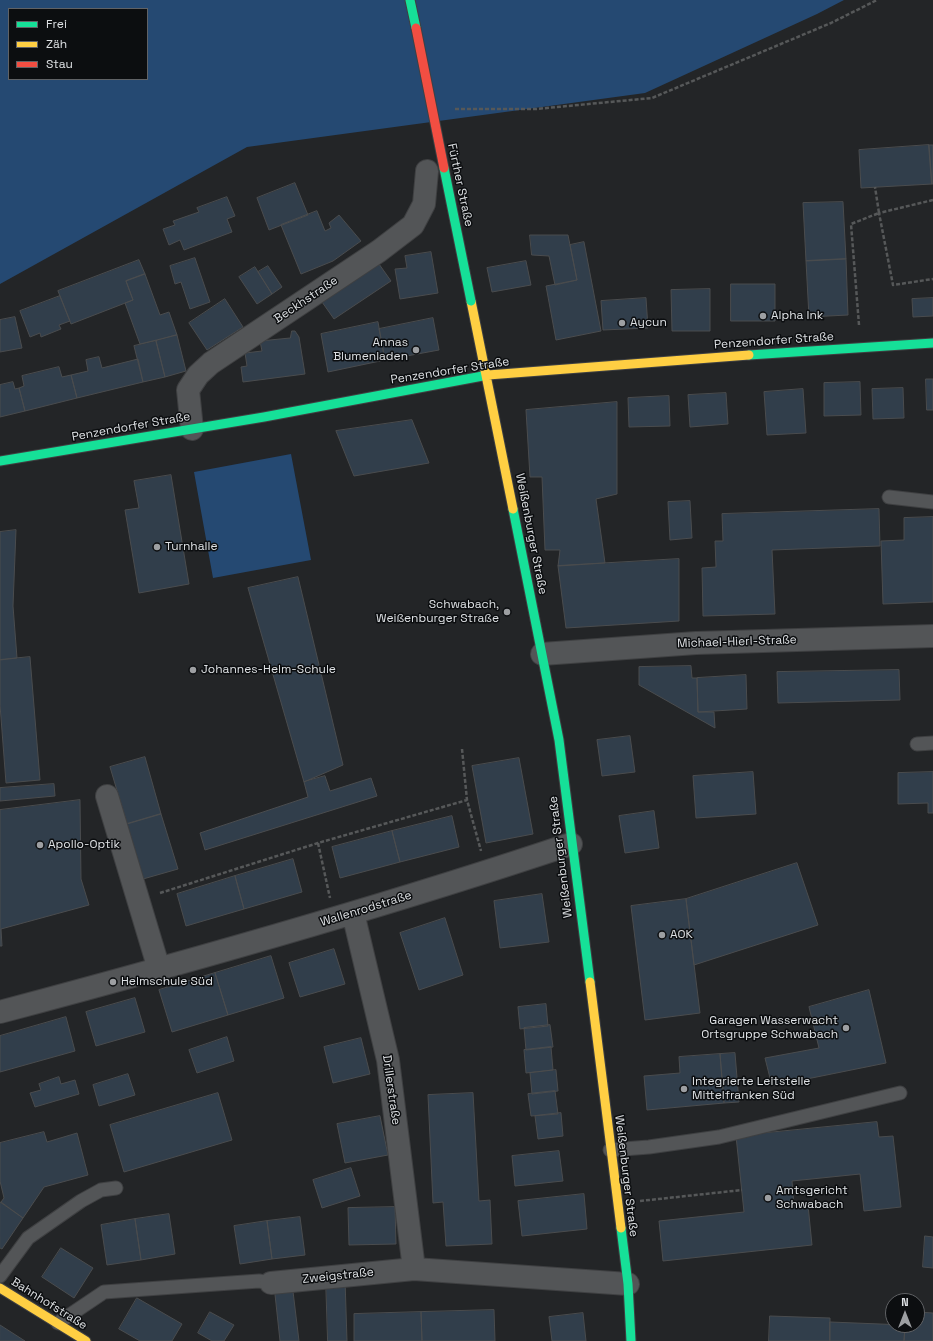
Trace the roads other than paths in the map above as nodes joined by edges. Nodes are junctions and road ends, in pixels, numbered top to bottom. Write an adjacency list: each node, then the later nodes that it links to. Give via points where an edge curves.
1 (410, 0): 4 (main road, Fürther Straße, bridge)
2 (427, 171): 5 (street, Beckhstraße, via 424,204 413,225 379,251 211,362 198,375 188,390)
3 (933, 343): 4 (main road, Penzendorfer Straße)
4 (485, 375): 5 (main road, Penzendorfer Straße, via 272,416); 10 (main road, Weißenburger Straße, via 502,447)
5 (192, 428): 6 (main road, Penzendorfer Straße)
6 (0, 461)
7 (889, 498): 8 (lane)
8 (933, 502)
9 (933, 636): 10 (street, Michael-Hierl-Straße, via 696,643)
10 (542, 654): 14 (main road, Weißenburger Straße, via 560,740)
11 (933, 743): 12 (lane)
12 (917, 744)
13 (107, 796): 16 (street)
14 (571, 844): 15 (street, Wallenrodstraße); 19 (main road, Weißenburger Straße)
15 (344, 916): 16 (street, Wallenrodstraße); 21 (street, Drillerstraße, via 388,1060)
16 (159, 969): 17 (street, Wallenrodstraße)
17 (0, 1012)
18 (900, 1093): 19 (lane, via 719,1138 649,1148)
19 (610, 1150): 24 (main road, Weißenburger Straße)
20 (116, 1188): 22 (lane, via 101,1190 81,1201 28,1238)
21 (414, 1269): 23 (street, Zweigstraße); 24 (street, Zweigstraße)
22 (0, 1276)
23 (271, 1283): 26 (lane, Zweigstraße, via 259,1281 104,1292)
24 (628, 1284): 28 (main road, Weißenburger Straße)
25 (0, 1288): 26 (main road, Bahnhofstraße)
26 (58, 1323): 27 (main road, Bahnhofstraße)
27 (86, 1341)
28 (631, 1341)

